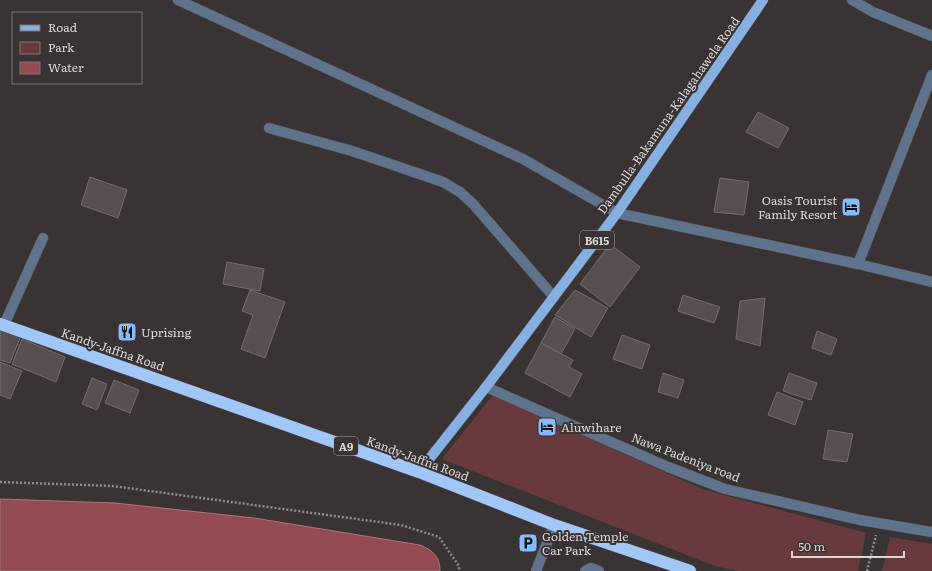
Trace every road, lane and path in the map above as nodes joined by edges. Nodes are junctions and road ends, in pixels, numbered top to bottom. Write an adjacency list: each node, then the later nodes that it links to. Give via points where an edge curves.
1 (178, 0): 7 (street, via 523,159)
2 (763, 0): 7 (main road, Dambulla-Bakamuna-Kalagahawela Road / B615)
3 (852, 0): 4 (street, via 873,12)
4 (932, 36)
5 (932, 75): 9 (street)
6 (269, 128): 11 (street, via 352,151 443,182 460,192)
7 (617, 213): 9 (street); 11 (main road, Dambulla-Bakamuna-Kalagahawela Road / B615)
8 (43, 238): 12 (street)
9 (858, 264): 10 (street)
10 (932, 282)
11 (554, 297): 13 (main road, Dambulla-Bakamuna-Kalagahawela Road / B615)
12 (2, 324): 14 (highway, Kandy-Jaffna Road / A9)
13 (486, 387): 14 (main road, Dambulla-Bakamuna-Kalagahawela Road / B615); 16 (street, Nawa Padeniya road, via 668,467 725,489)
14 (419, 472): 17 (highway, Kandy-Jaffna Road / A9)
15 (0, 482): 19 (path, via 113,486 401,525 438,537 459,566)
16 (879, 523): 18 (street, Nawa Padeniya road); 24 (path)
17 (554, 525): 20 (street); 23 (highway, Kandy-Jaffna Road / A9)
18 (932, 532)
19 (459, 571)
20 (536, 571)
21 (585, 571): 22 (street, via 591,568)
22 (599, 571)
23 (690, 571)
24 (867, 571)

